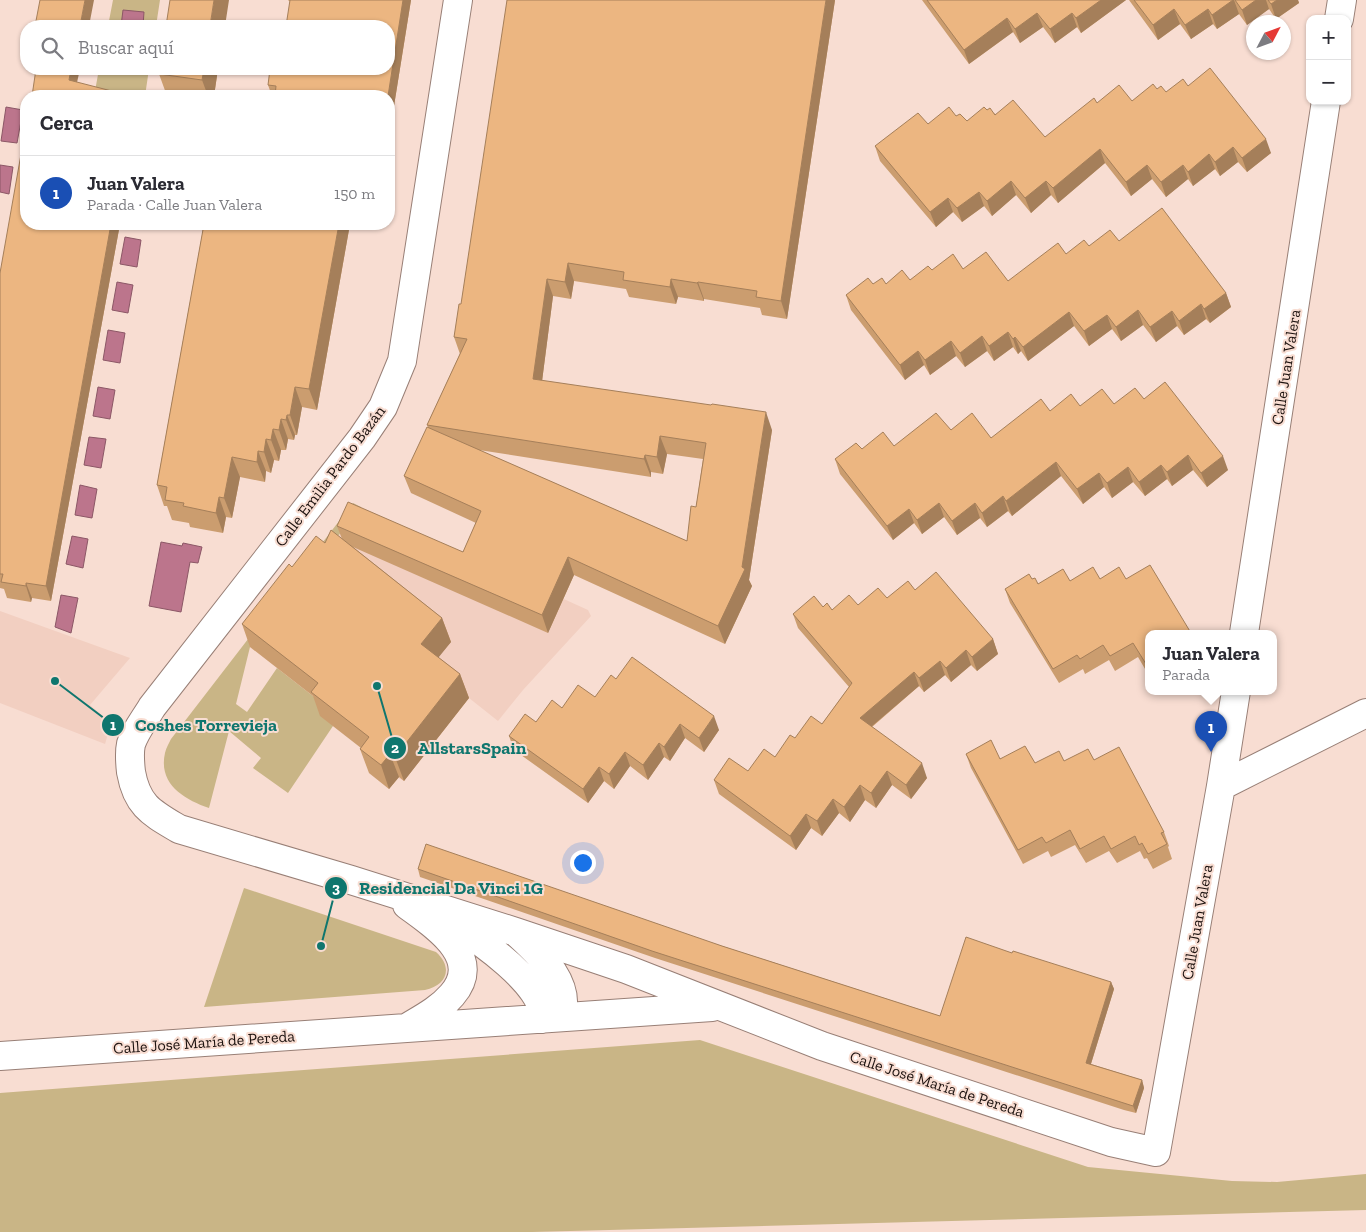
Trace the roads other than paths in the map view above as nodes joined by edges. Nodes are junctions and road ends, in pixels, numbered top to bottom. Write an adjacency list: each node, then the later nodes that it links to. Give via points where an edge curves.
1 (458, 0): 8 (street, Calle Emilia Pardo Bazán, via 402,361 383,407 152,707 131,745)
2 (1342, 0): 3 (street)
3 (1340, 15)
4 (1325, 105): 5 (street, Calle Juan Valera)
5 (1244, 630)
6 (1235, 695): 9 (street, Calle Juan Valera)
7 (1366, 713): 9 (street)
8 (130, 762): 10 (street, Calle José María de Pereda, via 132,780 140,799 155,815 179,829)
9 (1221, 786): 17 (street, Calle Juan Valera)
10 (389, 892): 11 (street, Calle José María de Pereda); 15 (street, Calle José María de Pereda, via 440,931 459,953 463,964 461,980 451,996)
11 (419, 902): 12 (street, Calle José María de Pereda); 14 (street, Calle José María de Pereda, via 459,926 504,960 523,978)
12 (516, 932): 13 (street, Calle José María de Pereda, via 626,969); 14 (street, Calle José María de Pereda, via 545,962 560,985 564,1008)
13 (721, 1007): 14 (street, Calle José María de Pereda); 17 (street, Calle José María de Pereda, via 841,1052 1111,1142)
14 (552, 1018): 15 (street, Calle José María de Pereda)
15 (407, 1028): 16 (street, Calle José María de Pereda)
16 (0, 1056)
17 (1156, 1152)

